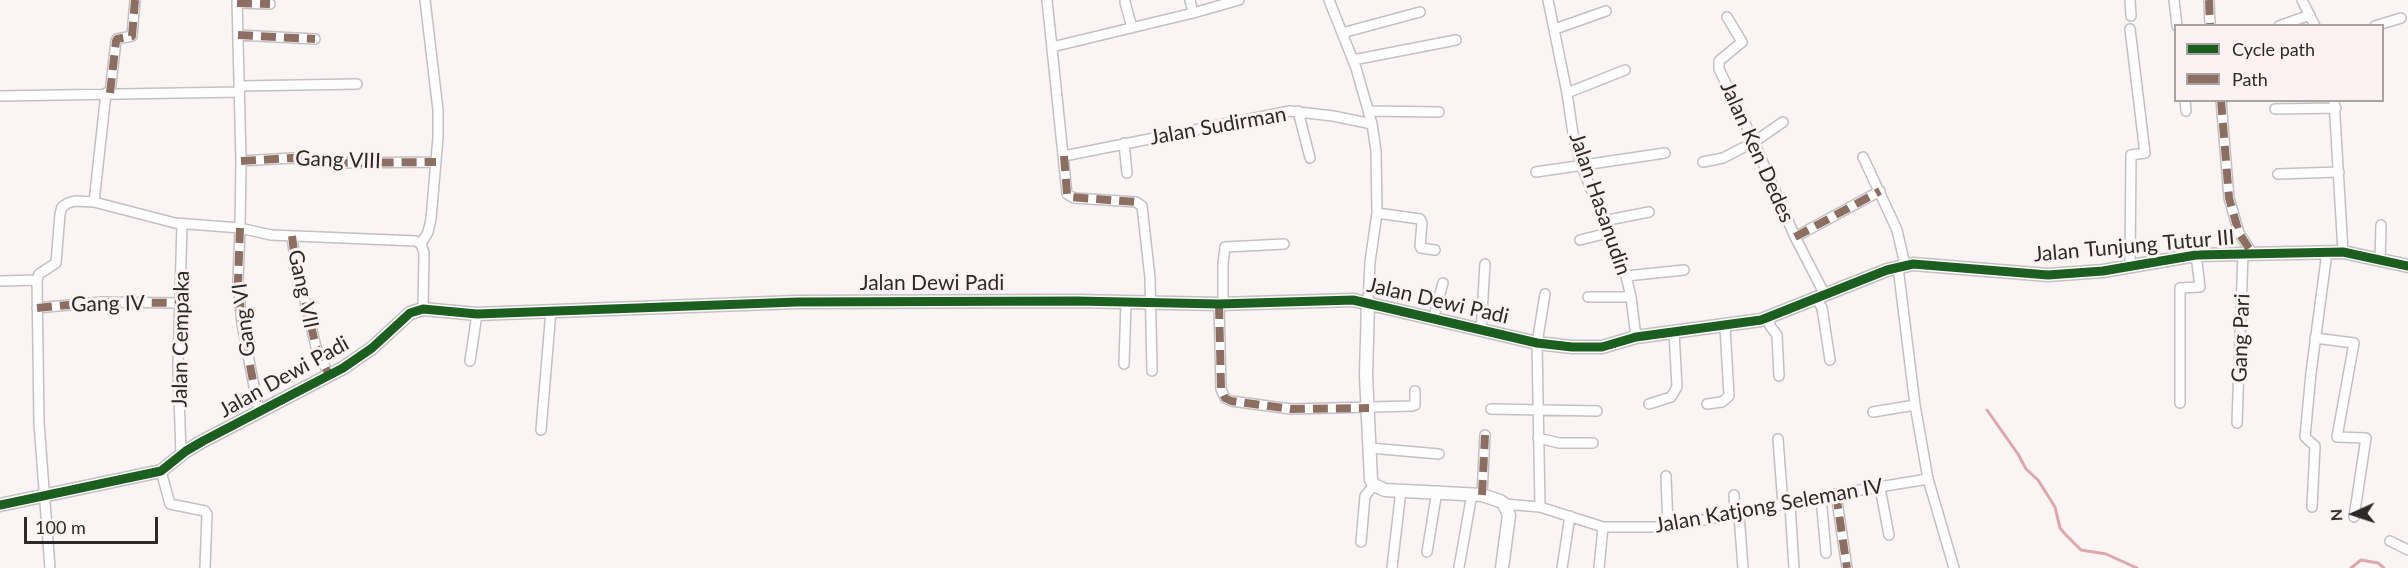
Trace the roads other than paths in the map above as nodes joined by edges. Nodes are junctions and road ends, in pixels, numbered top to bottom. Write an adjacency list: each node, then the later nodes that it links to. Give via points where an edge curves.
1 (135, 0): 40 (street, via 132,36 116,41)
2 (425, 0): 58 (street, via 438,110)
3 (1047, 0): 35 (street)
4 (1190, 0): 18 (street)
5 (1239, 0): 15 (street)
6 (1329, 0): 31 (street)
7 (1548, 0): 29 (street, Jalan Hasanudin)
8 (2130, 0): 20 (street)
9 (2175, 0): 23 (street)
10 (2209, 0): 24 (street)
11 (2302, 0): 19 (street)
12 (237, 2): 14 (street); 32 (street, Gang VI)
13 (1125, 2): 28 (street)
14 (270, 4)
15 (1211, 4): 18 (street)
16 (1606, 11): 29 (street)
17 (1420, 12): 31 (street)
18 (1193, 13): 28 (street)
19 (2310, 15): 25 (street); 26 (street)
20 (2131, 16)
21 (1727, 17): 51 (street, Jalan Ken Dedes, via 1742,42 1719,61 1719,69)
22 (2401, 18): 27 (street)
23 (2177, 24)
24 (2210, 24)
25 (2284, 24)
26 (2314, 24)
27 (2382, 24)
28 (1132, 28): 35 (street)
29 (1555, 29): 41 (street, Jalan Hasanudin)
30 (2130, 29): 87 (street, via 2145,153 2131,155)
31 (1342, 33): 36 (street)
32 (238, 35): 33 (street); 39 (street, Gang VI)
33 (315, 39)
34 (1456, 40): 36 (street)
35 (1052, 47): 54 (street)
36 (1353, 60): 47 (street)
37 (1625, 70): 41 (street)
38 (357, 84): 39 (street)
39 (239, 89): 40 (street); 57 (street, Gang VI)
40 (108, 93): 42 (street); 66 (street)
41 (1568, 93): 60 (street, Jalan Hasanudin)
42 (0, 96)
43 (2221, 102): 82 (street, via 2229,198)
44 (2335, 104): 45 (street); 63 (street)
45 (2275, 109)
46 (1298, 111): 50 (street, Jalan Sudirman); 52 (street, Jalan Sudirman); 56 (street)
47 (1369, 111): 48 (street); 50 (street)
48 (1439, 112)
49 (1783, 122): 51 (street)
50 (1372, 124): 68 (street)
51 (1754, 142): 59 (street, via 1723,158); 75 (street, Jalan Ken Dedes)
52 (1124, 143): 54 (street, Jalan Sudirman); 61 (street)
53 (1665, 153): 60 (street)
54 (1065, 156): 100 (street, via 1069,197 1136,202 1142,206)
55 (1863, 157): 65 (street)
56 (1310, 158)
57 (241, 161): 58 (street, Gang VIII, via 292,158 335,163); 72 (street, Gang VI)
58 (435, 162): 77 (street, via 431,219)
59 (1703, 162)
60 (1581, 164): 62 (street); 69 (street, Jalan Hasanudin)
61 (1127, 172)
62 (1536, 172)
63 (2339, 172): 64 (street); 81 (street)
64 (2278, 174)
65 (1880, 191): 75 (street); 86 (street, via 1897,230)
66 (94, 202): 70 (street); 91 (street, via 75,201 62,207 56,262 39,274)
67 (1649, 212): 69 (street)
68 (1377, 213): 79 (street, via 1420,219 1420,246); 101 (street)
69 (1603, 221): 73 (street, Jalan Hasanudin)
70 (182, 224): 72 (street); 98 (street, Jalan Cempaka)
71 (2381, 225): 84 (street)
72 (240, 228): 74 (street); 130 (street, Gang VI, via 238,282 242,324)
73 (1608, 233): 76 (street); 90 (street, Jalan Hasanudin)
74 (292, 236): 77 (street, via 409,239); 119 (street, Gang VII, via 299,291 304,296 316,347)
75 (1795, 237): 97 (street, Jalan Ken Dedes)
76 (1580, 240)
77 (421, 244): 104 (street)
78 (1284, 244): 102 (street, via 1225,247)
79 (1435, 250)
80 (2327, 252): 81 (street, Jalan Tunjung Tutur III); 82 (street, Jalan Tunjung Tutur III); 113 (street)
81 (2343, 252): 84 (street, Jalan Tunjung Tutur III)
82 (2248, 253): 83 (street, Jalan Tunjung Tutur III); 132 (street, Gang Pari)
83 (2196, 255): 87 (street, Jalan Tunjung Tutur III); 122 (street, via 2200,287 2180,288)
84 (2380, 259): 88 (street, Jalan Tunjung Tutur III)
85 (1485, 264): 110 (street)
86 (1901, 266): 87 (street, Jalan Tunjung Tutur III, via 1935,265 2048,276); 97 (street, Jalan Dewi Padi); 125 (street)
87 (2130, 266)
88 (2408, 266)
89 (1684, 270): 90 (street)
90 (1626, 276): 96 (street, Jalan Hasanudin)
91 (38, 280): 92 (street); 103 (street)
92 (0, 281)
93 (1443, 283): 108 (street)
94 (1545, 294): 114 (street)
95 (1588, 297): 96 (street)
96 (1631, 297): 112 (street, Jalan Hasanudin)
97 (1821, 297): 107 (street, Jalan Dewi Padi); 115 (street, Jalan Ken Dedes)
98 (179, 303): 103 (street, Gang IV, via 100,302); 140 (street, Jalan Cempaka)
99 (1126, 303): 100 (street, Jalan Dewi Padi); 105 (street, Jalan Dewi Padi, via 809,302); 117 (street)
100 (1150, 303): 102 (street, Jalan Dewi Padi); 118 (street)
101 (1368, 303): 102 (street, Jalan Dewi Padi, via 1353,300); 108 (street, Jalan Dewi Padi); 126 (street, via 1366,370)
102 (1221, 304): 126 (street, via 1221,389 1225,398 1291,409)
103 (37, 308): 149 (street)
104 (423, 309): 106 (street, Jalan Dewi Padi); 119 (street, Jalan Dewi Padi, via 410,313 372,348)
105 (551, 310): 106 (street, Jalan Dewi Padi); 133 (street)
106 (477, 314): 116 (street)
107 (1769, 318): 109 (street, Jalan Dewi Padi); 120 (street, via 1777,334)
108 (1433, 320): 110 (street, Jalan Dewi Padi)
109 (1725, 327): 111 (street, Jalan Dewi Padi); 124 (street, via 1729,396 1722,402)
110 (1481, 331): 114 (street, Jalan Dewi Padi)
111 (1674, 332): 112 (street, Jalan Dewi Padi); 123 (street, via 1677,387 1671,397)
112 (1636, 337): 114 (street, Jalan Dewi Padi, via 1602,347)
113 (2315, 338): 157 (street, via 2305,437 2315,446); 160 (street, via 2354,343 2337,437 2366,438)
114 (1537, 343): 128 (street)
115 (1830, 360)
116 (470, 361)
117 (1124, 364)
118 (1152, 371)
119 (329, 375): 130 (street, Jalan Dewi Padi)
120 (1779, 376)
121 (1415, 391): 126 (street, via 1415,405)
122 (2180, 403)
123 (1649, 404)
124 (1707, 404)
125 (1915, 405): 131 (street); 143 (street)
126 (1370, 408): 138 (street)
127 (1491, 409): 128 (street)
128 (1537, 410): 129 (street); 135 (street)
129 (1597, 411)
130 (259, 412): 140 (street, Jalan Dewi Padi)
131 (1873, 412)
132 (2238, 423)
133 (541, 430)
134 (1485, 435): 150 (street)
135 (1538, 438): 137 (street, via 1559,443); 156 (street)
136 (1778, 439): 155 (street)
137 (1593, 443)
138 (1371, 448): 139 (street); 144 (street)
139 (1439, 454)
140 (181, 455): 141 (street, Jalan Dewi Padi)
141 (161, 471): 149 (street, Jalan Dewi Padi); 172 (street, via 170,504 207,514)
142 (1666, 476): 161 (street)
143 (1928, 479): 145 (street, Jalan Katjong Seleman IV); 169 (street)
144 (1374, 485): 146 (street); 165 (street, via 1365,496)
145 (1880, 488): 148 (street, Jalan Katjong Seleman IV); 163 (street)
146 (1401, 490): 147 (street); 173 (street)
147 (1437, 491): 150 (street); 167 (street)
148 (1836, 494): 152 (street, Jalan Katjong Seleman IV); 179 (street)
149 (45, 495): 154 (street, Jalan Dewi Padi); 171 (street)
150 (1477, 495): 153 (street); 170 (street)
151 (1734, 495): 158 (street)
152 (1821, 497): 155 (street, Jalan Katjong Seleman IV); 168 (street)
153 (1504, 504): 156 (street, Jalan Katjong Seleman IV); 174 (street, via 1509,515)
154 (0, 505)
155 (1786, 505): 158 (street, Jalan Katjong Seleman IV); 178 (street)
156 (1540, 507): 159 (street, Jalan Katjong Seleman IV)
157 (2312, 507)
158 (1737, 514): 161 (street, Jalan Katjong Seleman IV); 177 (street)
159 (1570, 516): 162 (street, Jalan Katjong Seleman IV); 175 (street)
160 (2354, 517)
161 (1668, 527): 162 (street, Jalan Katjong Seleman IV)
162 (1603, 528): 176 (street)
163 (1889, 535)
164 (2390, 541): 166 (street)
165 (1362, 542)
166 (2408, 550)
167 (1427, 552)
168 (1826, 552)
169 (1953, 564)
170 (1459, 567)
171 (50, 568)
172 (205, 568)
173 (1392, 568)
174 (1502, 568)
175 (1562, 568)
176 (1599, 568)
177 (1743, 568)
178 (1794, 568)
179 (1847, 568)

